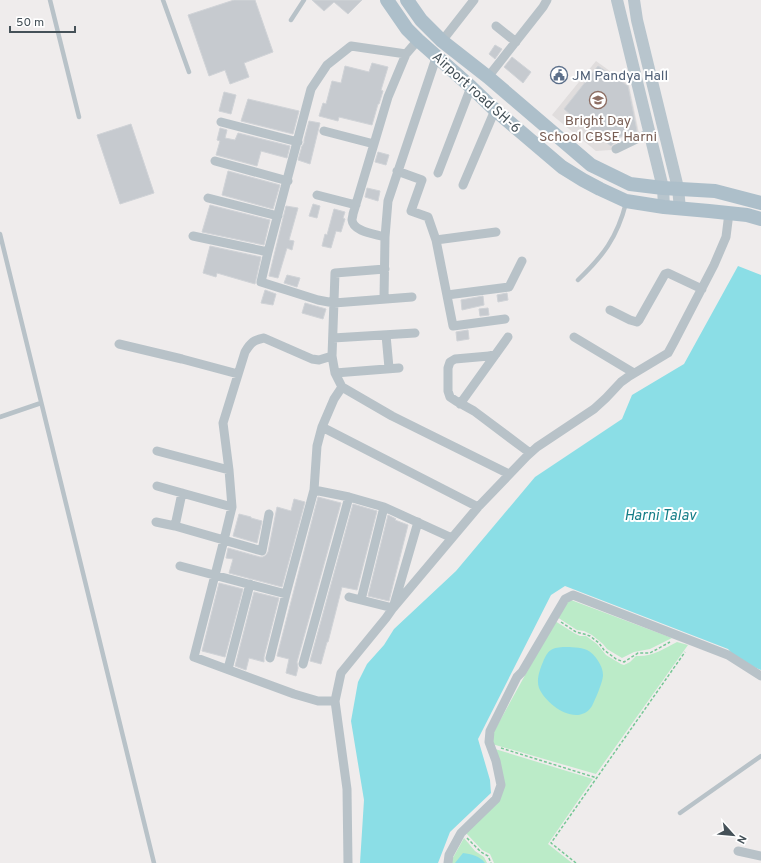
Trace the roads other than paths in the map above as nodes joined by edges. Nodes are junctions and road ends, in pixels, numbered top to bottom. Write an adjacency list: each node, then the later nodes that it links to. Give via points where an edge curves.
1 (50, 0): 21 (lane)
2 (163, 0): 17 (lane)
3 (304, 0): 10 (lane)
4 (387, 0): 12 (main road, Airport road SH-6)
5 (407, 0): 13 (main road, via 420,20)
6 (474, 0): 13 (street)
7 (547, 0): 14 (street)
8 (617, 0): 24 (street)
9 (634, 0): 36 (street)
10 (291, 20)
11 (496, 26): 14 (street)
12 (418, 40): 15 (street); 16 (main road, Airport road SH-6)
13 (442, 41): 18 (main road)
14 (516, 42): 18 (street)
15 (406, 54): 25 (street, via 351,46 327,65 312,89); 26 (street, via 388,97)
16 (436, 56): 19 (main road, Airport road SH-6); 31 (street)
17 (189, 72)
18 (488, 77): 28 (main road)
19 (472, 87): 20 (main road, Airport road SH-6); 32 (street)
20 (495, 110): 30 (main road, Airport road SH-6); 34 (street)
21 (79, 117)
22 (221, 122): 25 (street)
23 (324, 131): 26 (street)
24 (649, 133): 27 (street); 35 (street)
25 (298, 142): 33 (street)
26 (374, 144): 41 (street)
27 (616, 149)
28 (575, 152): 30 (main road); 35 (main road, via 591,165 630,184)
29 (215, 161): 33 (street)
30 (562, 167): 39 (main road, Airport road SH-6)
31 (397, 171): 50 (street, via 388,201); 51 (street, via 422,180 411,211 428,217)
32 (438, 173)
33 (288, 181): 45 (street)
34 (463, 185)
35 (663, 188): 36 (main road); 42 (street)
36 (678, 188): 40 (main road, via 715,191); 43 (street)
37 (317, 195): 41 (street)
38 (208, 198): 45 (street)
39 (626, 201): 42 (main road, Airport road SH-6); 55 (lane, via 618,230 607,248)
40 (761, 203)
41 (356, 205): 50 (street, via 352,222 355,227)
42 (664, 207): 43 (main road, Airport road SH-6)
43 (680, 209): 44 (main road, Airport road SH-6)
44 (729, 213): 46 (main road, Airport road SH-6); 56 (street, via 726,237)
45 (278, 216): 52 (street)
46 (761, 219)
47 (496, 232): 51 (street)
48 (0, 234): 75 (lane)
49 (194, 236): 52 (street)
50 (385, 237): 54 (street)
51 (436, 240): 57 (street)
52 (268, 252): 60 (street, via 261,282)
53 (522, 261): 57 (street, via 509,287 494,292)
54 (384, 269): 59 (street); 60 (street, via 335,273)
55 (578, 280)
56 (702, 289): 61 (street, via 668,273 665,274 637,322); 72 (street, via 668,353)
57 (447, 295): 62 (street, via 453,326)
58 (412, 297): 59 (street)
59 (384, 299): 60 (street)
60 (334, 303): 67 (street)
61 (610, 310)
62 (505, 319)
63 (415, 334): 64 (street)
64 (386, 335): 67 (street); 71 (street, via 394,368)
65 (508, 337): 69 (street)
66 (574, 337): 72 (street)
67 (333, 338): 70 (street)
68 (119, 344): 73 (street)
69 (496, 354): 76 (street); 76 (street, via 455,359 450,362 448,391 450,397)
70 (332, 356): 71 (street); 73 (street, via 319,360 312,359 264,338 251,343 245,352)
71 (335, 373): 74 (street)
72 (634, 373): 80 (street, via 621,382 594,409)
73 (238, 374): 81 (street, via 223,423)
74 (342, 388): 78 (street, via 334,399); 82 (street, via 392,416)
75 (41, 403): 77 (lane); 112 (lane)
76 (460, 404): 80 (street, via 474,411)
77 (0, 417)
78 (322, 427): 84 (street, via 317,446); 89 (street)
79 (157, 451): 81 (street)
80 (530, 453): 82 (street)
81 (229, 470): 87 (street)
82 (509, 474): 89 (street)
83 (157, 486): 85 (street)
84 (314, 490): 86 (street); 99 (street)
85 (182, 493): 87 (street); 93 (street)
86 (349, 497): 88 (street); 104 (street)
87 (232, 507): 95 (street)
88 (384, 507): 92 (street); 101 (street)
89 (478, 507): 94 (street)
90 (269, 514): 95 (street, via 262,551)
91 (156, 522): 93 (street)
92 (418, 522): 94 (street); 102 (street)
93 (175, 526): 95 (street)
94 (452, 538): 102 (street)
95 (224, 540): 97 (street)
96 (180, 566): 97 (street)
97 (215, 576): 98 (street); 105 (street, via 194,657)
98 (250, 584): 99 (street); 105 (street)
99 (286, 594): 103 (street)
100 (349, 596): 101 (street)
101 (362, 600): 102 (street)
102 (393, 608): 107 (street, via 341,673)
103 (270, 658)
104 (303, 664)
105 (228, 669): 107 (street, via 294,694 318,701)
106 (761, 676): 114 (street, via 728,655 680,636 573,595 565,599 518,677 490,731 489,742 501,785 496,799 461,833 449,855)
107 (336, 701): 113 (street, via 347,789)
108 (761, 756): 109 (lane)
109 (680, 813)
110 (738, 851): 111 (street)
111 (761, 856)
112 (154, 863)
113 (348, 863)
114 (448, 863)

